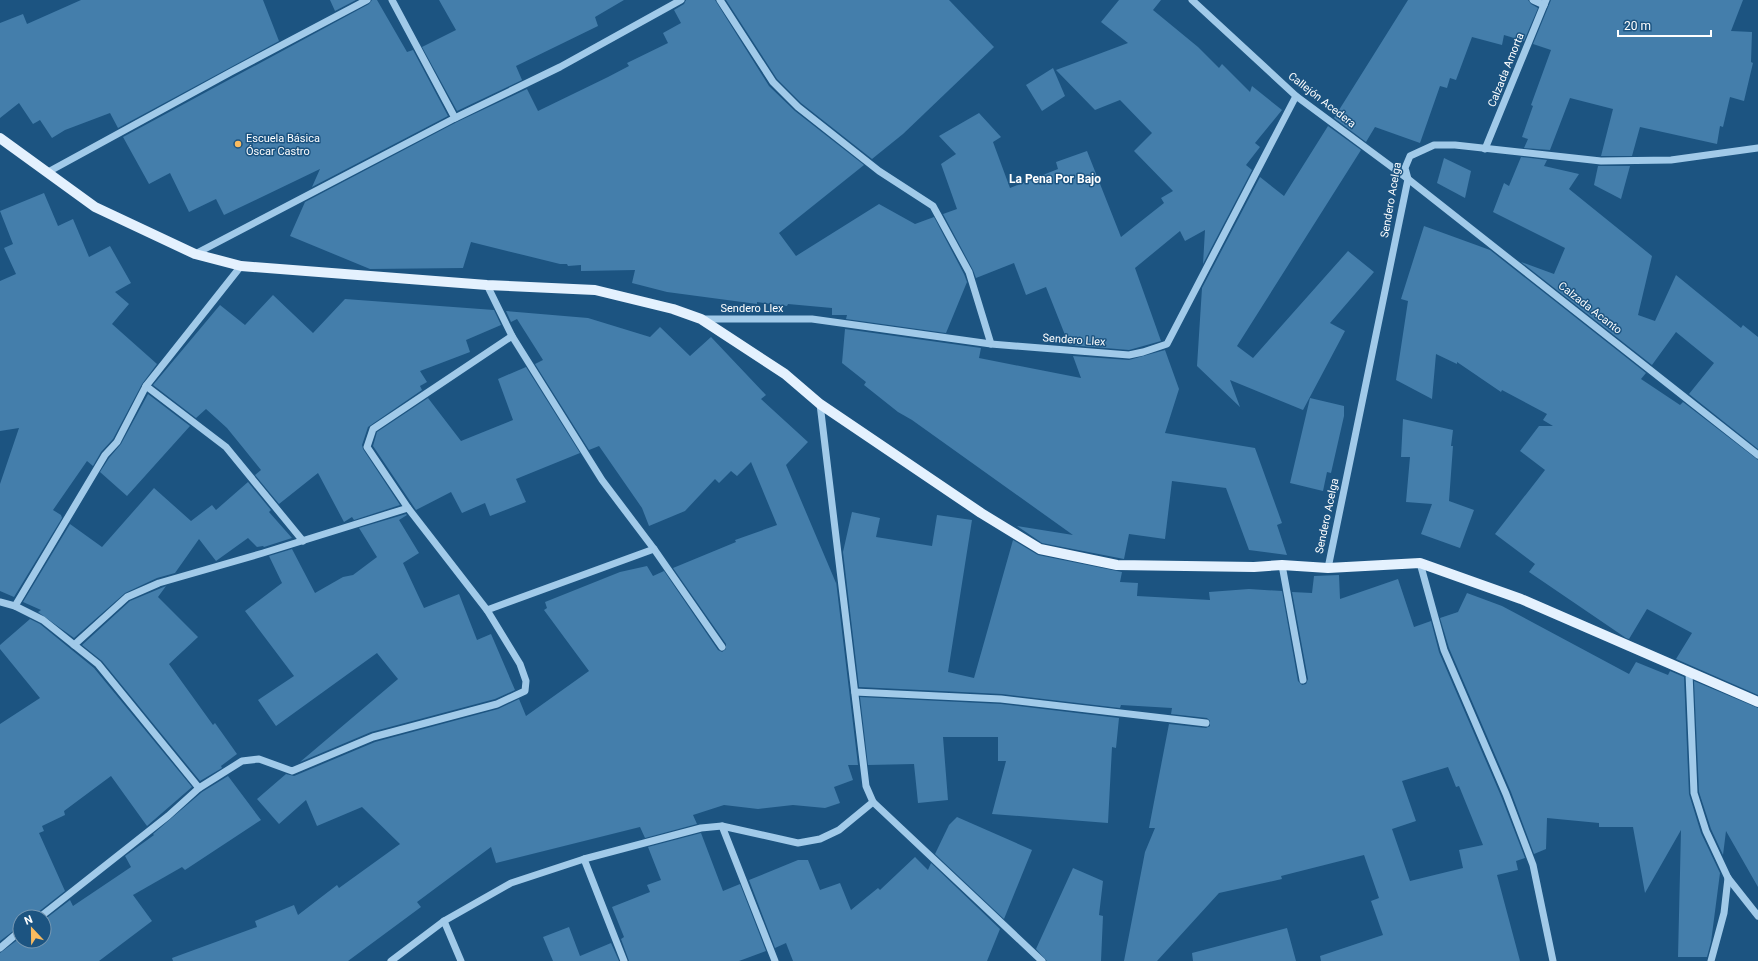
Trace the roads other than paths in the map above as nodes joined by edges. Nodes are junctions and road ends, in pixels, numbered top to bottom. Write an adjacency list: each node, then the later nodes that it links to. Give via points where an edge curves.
1 (367, 0): 13 (street)
2 (392, 0): 9 (street)
3 (681, 0): 9 (street, via 560,67)
4 (720, 0): 20 (street, via 773,82 798,106 879,171 933,206 969,272)
5 (1192, 0): 8 (street, Callejón Acedera)
6 (1533, 0): 7 (street)
7 (1545, 3): 12 (street, Calzada Amorta)
8 (1296, 96): 14 (street, Callejón Acedera); 20 (street, Sendero Llex, via 1167,344 1129,355)
9 (455, 118): 15 (street)
10 (0, 138): 13 (main road)
11 (1758, 148): 12 (street, Sendero Acelga, via 1671,160 1601,161)
12 (1485, 149): 14 (street, Sendero Acelga, via 1434,145 1410,156 1405,168)
13 (48, 172): 15 (main road, via 95,207)
14 (1408, 179): 23 (street, Calzada Acanto); 29 (street, Sendero Acelga)
15 (195, 254): 16 (main road)
16 (241, 266): 17 (main road); 21 (street)
17 (487, 285): 18 (main road, via 595,290 673,309); 19 (street)
18 (701, 319): 20 (street, Sendero Llex, via 812,319); 22 (main road, via 785,374)
19 (512, 336): 24 (street, via 373,429 367,446); 26 (street, via 602,480)
20 (991, 344)
21 (146, 386): 25 (street, via 226,447); 31 (street, via 117,442 105,455)
22 (820, 404): 28 (main road, via 981,513 1040,549 1117,565); 37 (street)
23 (1758, 455)
24 (408, 508): 25 (street); 32 (street)
25 (303, 541): 33 (street, via 159,583 127,597)
26 (654, 549): 32 (street); 34 (street)
27 (1420, 563): 29 (main road); 35 (main road, via 1521,599); 55 (street, via 1444,650 1506,794 1533,865)
28 (1282, 565): 29 (main road); 36 (street)
29 (1328, 568)
30 (0, 602): 31 (street)
31 (15, 606): 33 (street, via 43,620)
32 (487, 610): 40 (street, via 520,664 526,681 526,691 498,704 373,737 292,771 259,758 242,761)
33 (74, 645): 40 (street, via 98,664)
34 (722, 648)
35 (1689, 673): 38 (main road); 44 (street, via 1694,793 1706,831)
36 (1303, 680)
37 (855, 692): 39 (street, via 1001,699); 41 (street, via 866,786)
38 (1758, 702)
39 (1206, 723)
40 (199, 788): 45 (street, via 168,816)
41 (873, 802): 42 (street, via 839,830 820,839 798,843); 54 (street)
42 (722, 826): 43 (street, via 701,828); 53 (street)
43 (584, 860): 47 (street, via 512,883); 52 (street)
44 (1728, 878): 46 (street); 56 (street, via 1724,913)
45 (50, 909)
46 (1758, 916)
47 (444, 921): 50 (street); 51 (street)
48 (12, 938): 49 (street)
49 (0, 948)
50 (391, 961)
51 (460, 961)
52 (624, 961)
53 (775, 961)
54 (1042, 961)
55 (1554, 961)
56 (1711, 961)

